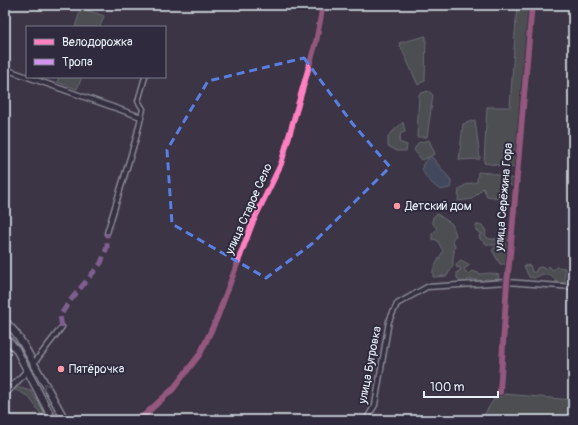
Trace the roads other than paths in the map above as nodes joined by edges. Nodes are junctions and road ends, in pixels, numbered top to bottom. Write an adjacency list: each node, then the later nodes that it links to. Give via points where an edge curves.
1 (323, 5): 20 (street, улица Старое Село, via 316,42 281,164 252,224 217,318 200,354 173,389)
2 (532, 5): 9 (street, улица Серёжина Гора)
3 (5, 69): 4 (street)
4 (26, 76)
5 (30, 78): 7 (street)
6 (145, 78): 7 (street, via 138,101 143,109)
7 (141, 117): 8 (street)
8 (108, 233)
9 (507, 282): 10 (street, улица Бугровка); 16 (street, улица Серёжина Гора); 21 (street, улица Бугровка, via 427,286 397,304 388,321 375,405)
10 (573, 286)
11 (5, 322): 14 (main road, via 15,332)
12 (62, 327): 14 (street)
13 (5, 338): 15 (main road, via 16,349)
14 (34, 363): 19 (main road, one-way to 14)
15 (27, 371): 17 (street); 18 (main road)
16 (500, 392)
17 (5, 394)
18 (53, 420)
19 (65, 420)
20 (139, 420)
21 (366, 420)

